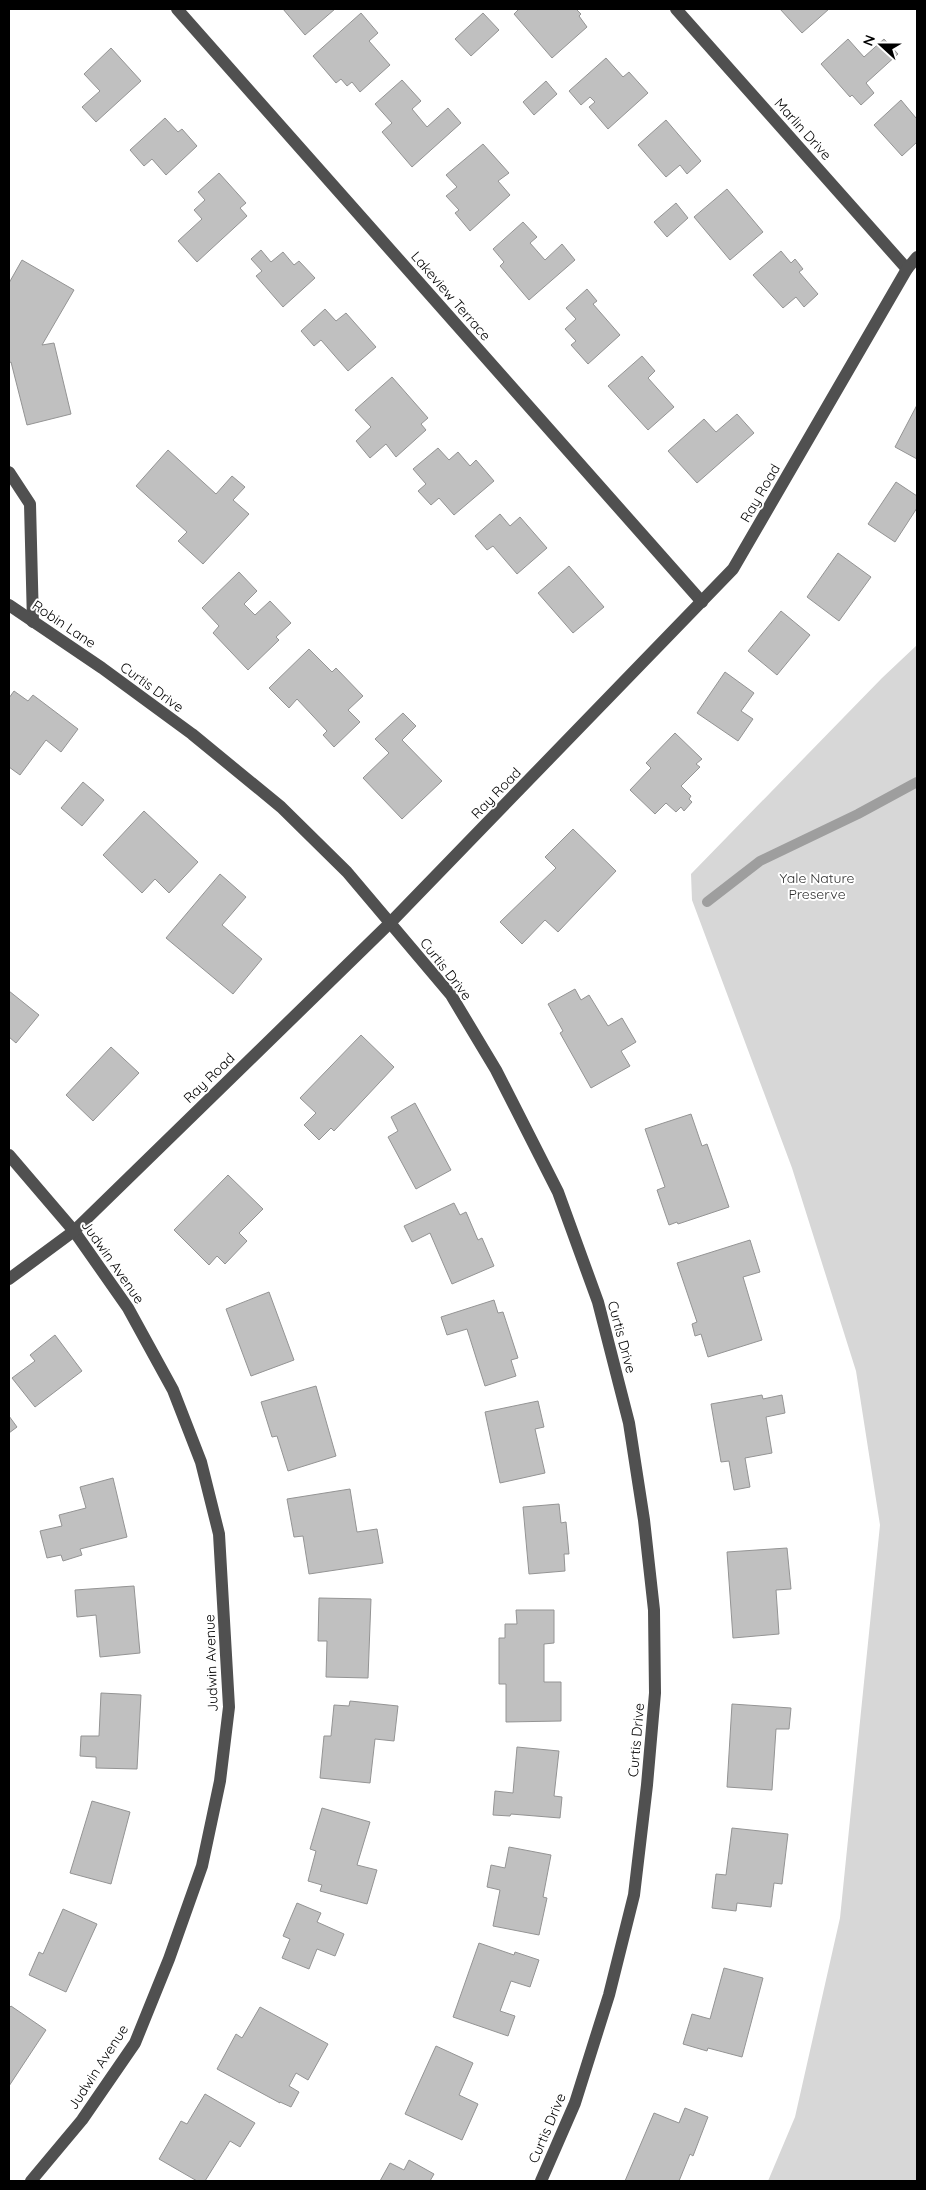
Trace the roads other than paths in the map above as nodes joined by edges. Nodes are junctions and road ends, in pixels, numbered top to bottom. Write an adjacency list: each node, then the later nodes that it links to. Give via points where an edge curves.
1 (178, 9): 6 (street, Lakeview Terrace)
2 (676, 9): 4 (street, Marlin Drive)
3 (917, 257): 4 (street, Ray Road)
4 (907, 269): 6 (street, Ray Road, via 733,569)
5 (9, 472): 8 (street, via 30,504)
6 (702, 602): 10 (street, Ray Road)
7 (9, 605): 8 (street, Robin Lane)
8 (33, 622): 9 (street, Robin Lane)
9 (102, 668): 10 (street, Curtis Drive, via 192,734 281,807 347,872)
10 (390, 923): 12 (street, Ray Road); 15 (street, Curtis Drive, via 451,995 496,1070 558,1192 598,1302 629,1423 644,1520 654,1610 655,1693 634,1895 609,1995 575,2103)
11 (9, 1155): 12 (street, Judwin Avenue)
12 (74, 1231): 13 (street, Ray Road); 14 (street, Judwin Avenue, via 128,1308 174,1390 201,1462 219,1534 229,1707 220,1782 202,1866 135,2043 82,2120)
13 (9, 1279)
14 (31, 2181)
15 (541, 2181)

